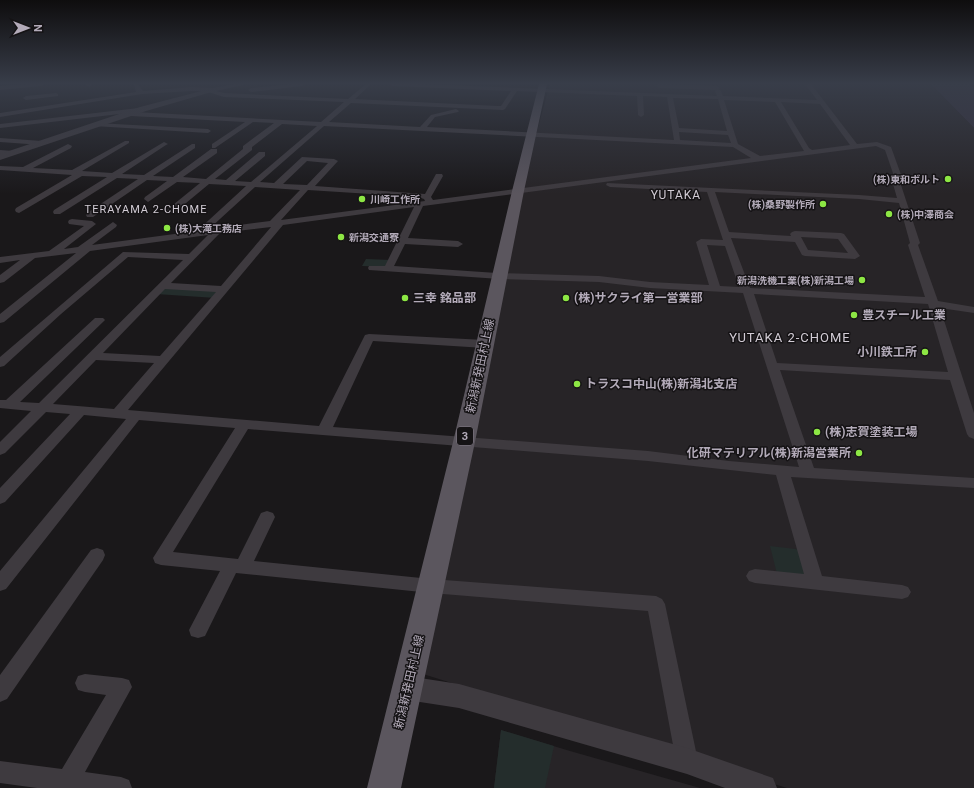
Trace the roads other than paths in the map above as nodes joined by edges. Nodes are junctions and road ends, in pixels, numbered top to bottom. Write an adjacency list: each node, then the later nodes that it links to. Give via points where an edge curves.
1 (44, 121): 21 (street)
2 (109, 121): 19 (street)
3 (189, 121): 24 (street)
4 (210, 121): 26 (street)
5 (253, 121): 52 (street)
6 (264, 121): 16 (street)
7 (327, 121): 18 (street)
8 (343, 121): 20 (street)
9 (399, 121): 22 (street)
10 (429, 121): 23 (street)
11 (534, 121): 30 (main road, 新潟新発田村上線 / 3)
12 (674, 121): 25 (street)
13 (728, 121): 29 (street)
14 (789, 121): 41 (street, via 806,149)
15 (836, 121): 39 (street)
16 (281, 122): 18 (street); 53 (street)
17 (466, 123): 28 (street)
18 (323, 124): 20 (street); 56 (street)
19 (96, 125): 24 (street); 34 (street)
20 (338, 125): 22 (street)
21 (0, 126)
22 (396, 128): 23 (street)
23 (422, 129): 28 (street)
24 (175, 130): 26 (street)
25 (676, 130): 29 (street); 32 (street)
26 (195, 131): 27 (street)
27 (208, 131)
28 (458, 131): 30 (street)
29 (732, 133): 36 (street)
30 (531, 134): 32 (street); 60 (main road, 新潟新発田村上線 / 3)
31 (0, 140): 34 (street)
32 (677, 141): 36 (street)
33 (127, 142): 48 (street)
34 (42, 143): 42 (street)
35 (164, 144): 49 (street)
36 (735, 144): 45 (street)
37 (68, 146): 47 (street)
38 (192, 146): 51 (street)
39 (855, 146): 41 (street); 63 (street, via 877,144 888,149 900,183 897,184)
40 (0, 152): 42 (street)
41 (811, 152): 45 (street)
42 (13, 153): 44 (street)
43 (262, 154): 55 (street)
44 (0, 157)
45 (759, 159): 54 (street)
46 (0, 168): 47 (street)
47 (24, 169): 48 (street)
48 (77, 173): 49 (street); 65 (street)
49 (115, 175): 51 (street); 67 (street)
50 (439, 176): 62 (street)
51 (146, 177): 52 (street); 68 (street)
52 (176, 179): 53 (street); 61 (street)
53 (208, 181): 55 (street); 66 (street)
54 (597, 181): 59 (street, via 608,185); 60 (street)
55 (227, 183): 56 (street)
56 (253, 184): 57 (street); 73 (street)
57 (276, 186): 58 (street); 58 (street, via 305,159 334,161)
58 (308, 188): 62 (street); 70 (street)
59 (710, 190): 63 (street); 74 (street)
60 (518, 191): 62 (street); 85 (main road, 新潟新発田村上線 / 3)
61 (148, 199)
62 (429, 200): 64 (street)
63 (902, 201): 91 (street, via 915,243 913,245)
64 (420, 204): 70 (street); 76 (street)
65 (19, 210)
66 (171, 211)
67 (57, 212)
68 (90, 215)
69 (72, 222): 79 (street, via 92,224)
70 (276, 223): 72 (street); 89 (street)
71 (113, 225): 78 (street)
72 (217, 231): 73 (street); 81 (street)
73 (200, 233): 78 (street)
74 (727, 239): 75 (street); 88 (street, via 702,242); 90 (street)
75 (798, 239): 75 (street, via 795,234 841,236 855,256 805,253)
76 (402, 241): 77 (street, via 443,239); 84 (street)
77 (458, 244)
78 (84, 249): 79 (street); 93 (street)
79 (52, 253): 80 (street)
80 (32, 256): 82 (street); 86 (street)
81 (191, 257): 87 (street); 98 (street, via 126,254)
82 (0, 260)
83 (373, 268): 84 (street)
84 (388, 269): 85 (street)
85 (500, 276): 88 (street, via 599,279 650,285); 95 (main road, 新潟新発田村上線 / 3)
86 (0, 280)
87 (163, 286): 89 (street); 96 (street)
88 (715, 288): 90 (street)
89 (224, 289): 97 (street)
90 (747, 290): 91 (street); 99 (street)
91 (933, 303): 92 (street); 100 (street)
92 (974, 310)
93 (0, 320)
94 (99, 320): 101 (street)
95 (485, 344): 107 (street, via 369,337); 109 (main road, 新潟新発田村上線 / 3)
96 (94, 356): 97 (street); 102 (street)
97 (163, 360): 104 (street)
98 (0, 363)
99 (773, 366): 100 (street); 112 (street)
100 (955, 376): 108 (street)
101 (5, 404): 102 (street)
102 (42, 407): 103 (street); 110 (street)
103 (80, 411): 104 (street); 114 (street)
104 (118, 413): 105 (street)
105 (136, 415): 106 (street); 120 (street)
106 (244, 424): 107 (street); 117 (street, via 161,558)
107 (324, 431): 109 (street)
108 (974, 434)
109 (464, 442): 111 (street, via 648,456); 121 (main road, 新潟新発田村上線 / 3)
110 (0, 450)
111 (782, 470): 112 (street); 119 (street)
112 (808, 472): 113 (street)
113 (974, 484)
114 (0, 498)
115 (267, 517): 117 (street)
116 (97, 555): 126 (street)
117 (236, 566): 121 (street); 123 (street)
118 (755, 576): 119 (street)
119 (815, 582): 122 (street)
120 (0, 584)
121 (431, 586): 125 (main road, 新潟新発田村上線 / 3); 127 (street, via 656,604)
122 (902, 592)
123 (198, 630)
124 (85, 683): 129 (street, via 122,686)
125 (408, 688): 127 (street, via 459,696); 131 (main road, 新潟新発田村上線 / 3)
126 (0, 692)
127 (687, 761): 132 (street)
128 (0, 772): 129 (street)
129 (68, 781): 130 (street)
130 (121, 788)
131 (384, 788)
132 (763, 788)

